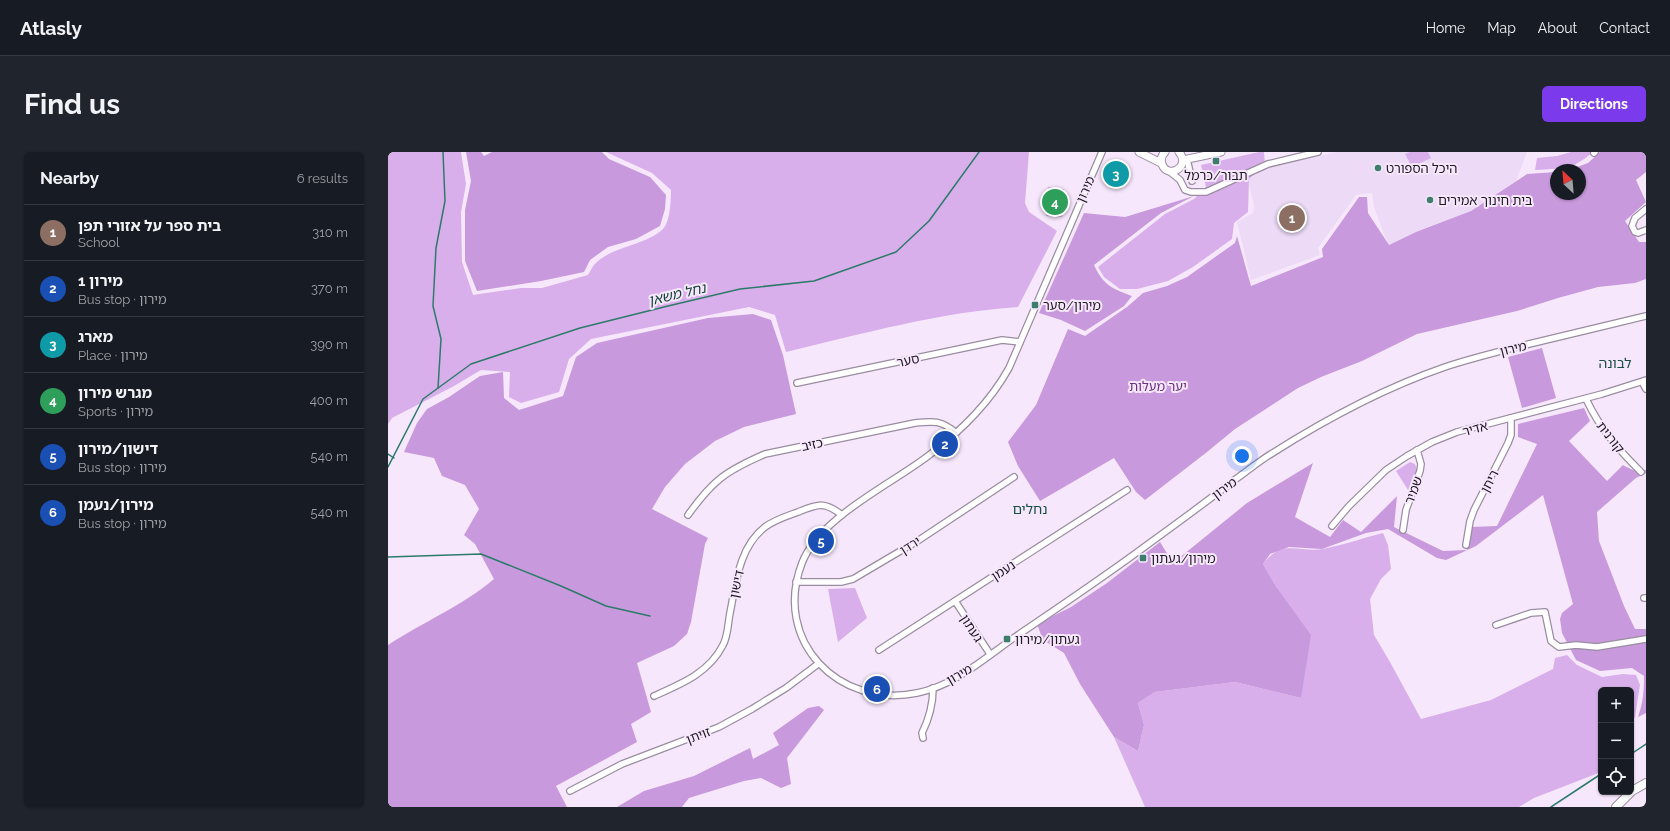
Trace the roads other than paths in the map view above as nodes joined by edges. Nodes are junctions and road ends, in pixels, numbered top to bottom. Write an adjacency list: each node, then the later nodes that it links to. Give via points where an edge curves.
1 (1102, 152): 15 (street, מירון)
2 (1139, 152): 8 (street)
3 (1165, 152): 8 (street)
4 (1179, 152): 7 (street)
5 (1221, 152): 7 (street)
6 (1318, 152): 10 (street, via 1268,164 1206,192 1185,190)
7 (1184, 162): 9 (street, via 1175,171); 10 (street); 11 (street)
8 (1161, 163): 9 (street)
9 (1168, 171): 10 (street)
10 (1180, 180)
11 (1192, 181)
12 (1646, 209): 13 (street, via 1635,218 1632,226 1638,233)
13 (1646, 230)
14 (1646, 316): 36 (street, מירון, via 1445,367 1381,393 1331,418 1268,456 1146,546)
15 (1020, 342): 17 (street, סער, via 1002,340); 21 (street, מירון, via 998,387)
16 (1644, 381): 18 (street); 19 (street, אדיר)
17 (797, 383)
18 (1646, 389)
19 (1586, 398): 20 (street, אדיר); 23 (street, קורנית, via 1604,432)
20 (1511, 418): 22 (street, אדיר, via 1457,432); 30 (street, ריחן, via 1511,435 1474,510)
21 (956, 433): 26 (street, כזיב, via 942,423 931,421 765,454 741,464 722,476 704,493); 27 (street, מירון, via 928,456)
22 (1417, 450): 28 (street, אדיר, via 1372,482); 29 (street, שמיר, via 1420,471 1406,510)
23 (1641, 472)
24 (1014, 478): 31 (street, ירדן, via 919,540 853,579 841,582)
25 (1127, 490): 32 (street, נעמן)
26 (688, 515)
27 (842, 515): 31 (street, מירון, via 811,547); 39 (street, דישון, via 826,505 816,504 765,527 742,559 724,644 711,664 685,682)
28 (1332, 526)
29 (1403, 530)
30 (1466, 545)
31 (796, 582): 37 (street, מירון, via 795,609 798,627)
32 (955, 601): 35 (street, נעמן); 36 (street, געתון)
33 (1496, 624): 34 (street, via 1531,613 1545,612 1551,641 1559,647 1597,647)
34 (1646, 639)
35 (879, 650)
36 (990, 654): 38 (street, מירון, via 956,678)
37 (818, 664): 38 (street, מירון, via 847,684 878,695 897,696 920,693); 42 (street, זויתן, via 775,695 719,727 622,764)
38 (933, 688): 40 (street, via 933,700 922,732)
39 (654, 696)
40 (923, 738)
41 (1646, 783): 43 (main road, via 1632,791)
42 (570, 791)
43 (1616, 807)

